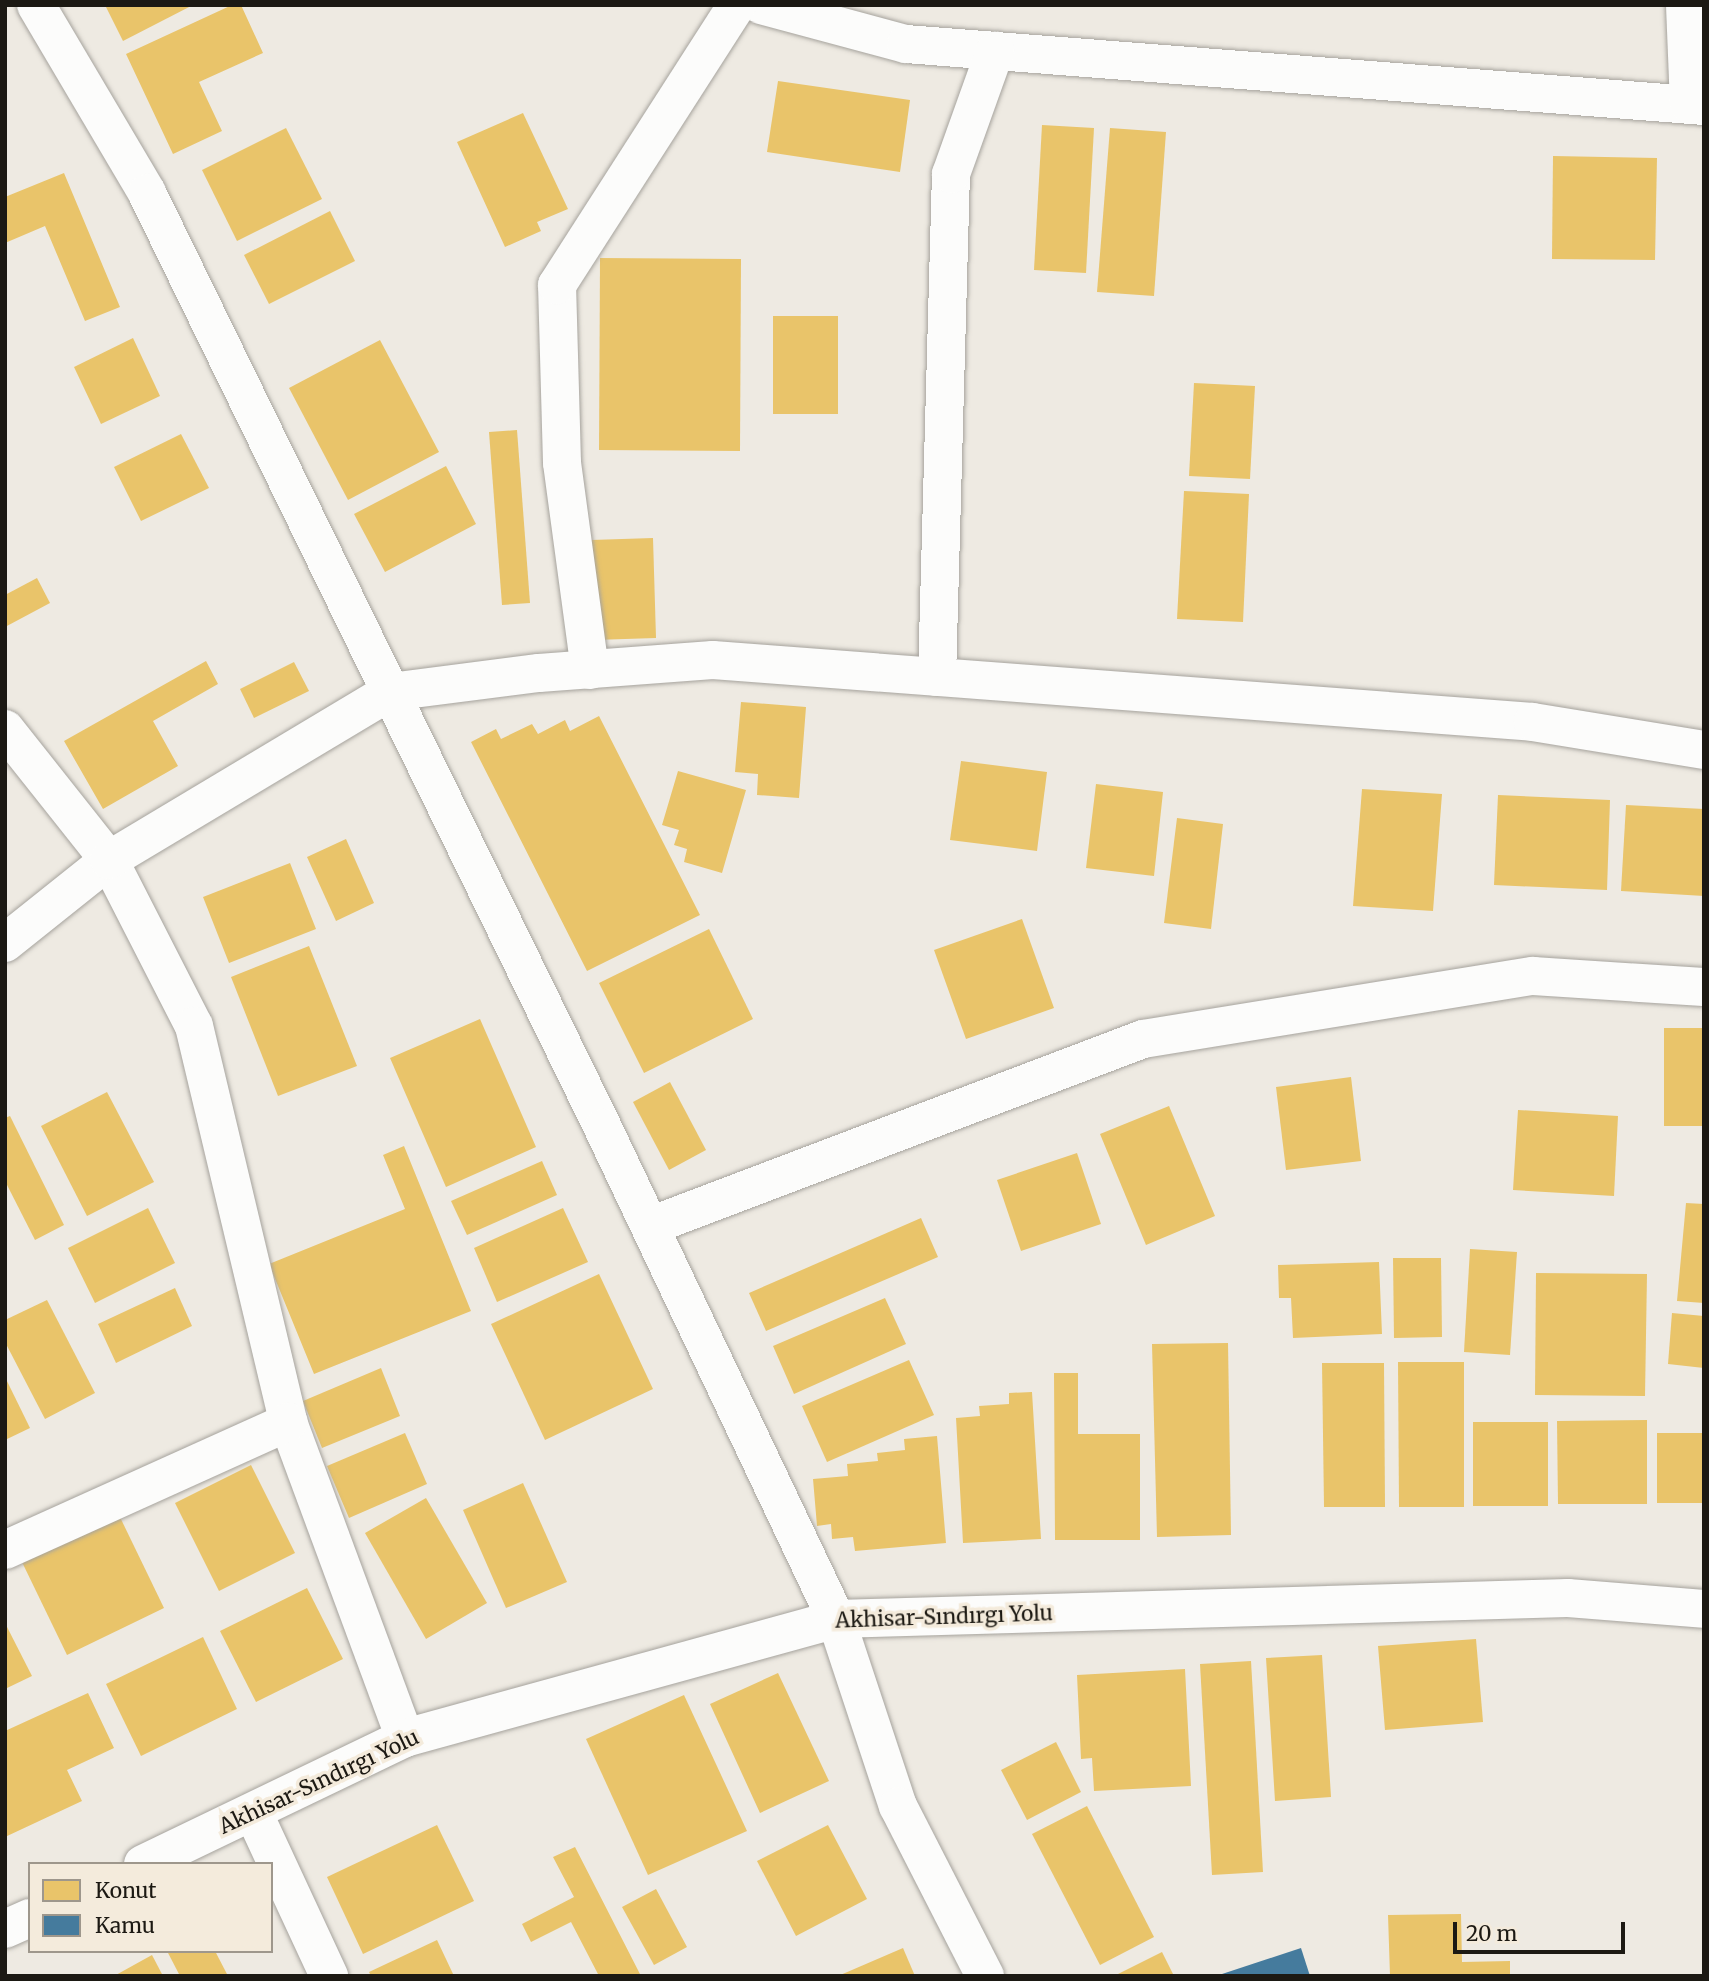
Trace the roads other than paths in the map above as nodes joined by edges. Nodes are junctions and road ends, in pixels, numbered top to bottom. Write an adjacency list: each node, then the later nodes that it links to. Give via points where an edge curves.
1 (36, 5): 9 (street, via 147,193)
2 (737, 5): 7 (street, via 557,285 562,463)
3 (761, 5): 5 (street, via 906,44)
4 (1685, 5): 6 (street)
5 (995, 51): 6 (street); 8 (street, via 951,174)
6 (1696, 105)
7 (590, 670): 8 (street, via 713,660); 9 (street)
8 (937, 677): 11 (street, via 1533,722)
9 (390, 692): 12 (street); 15 (street)
10 (5, 729): 12 (street)
11 (1704, 750)
12 (109, 860): 13 (street); 16 (street, via 194,1026)
13 (5, 943)
14 (1704, 987): 15 (street, via 1533,976 1143,1039)
15 (650, 1226): 19 (street)
16 (288, 1422): 17 (street); 20 (street)
17 (5, 1550)
18 (1704, 1609): 19 (street, Akhisar-Sındırgı Yolu, via 1568,1598)
19 (836, 1619): 20 (street, Akhisar-Sındırgı Yolu); 26 (street, via 898,1806)
20 (405, 1738): 21 (street, Akhisar-Sındırgı Yolu)
21 (253, 1812): 22 (street, Akhisar-Sındırgı Yolu); 25 (street)
22 (148, 1862)
23 (28, 1919): 24 (street)
24 (5, 1929)
25 (329, 1976)
26 (985, 1976)

